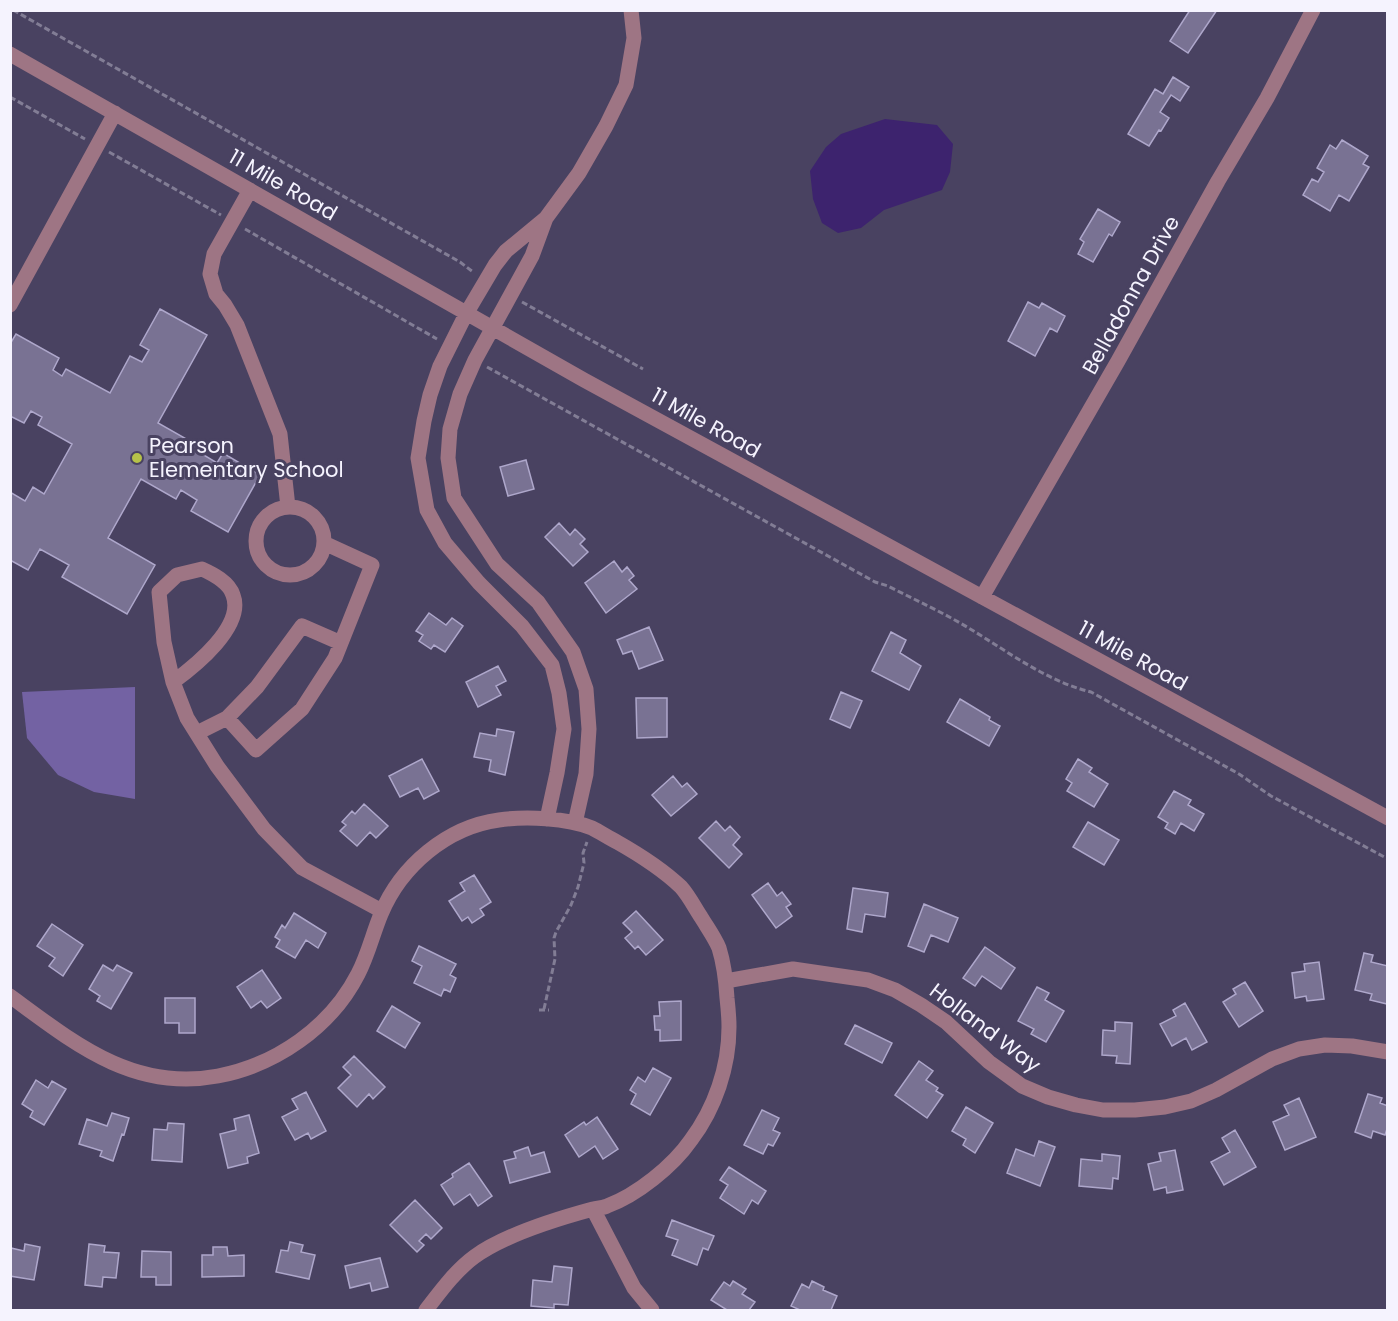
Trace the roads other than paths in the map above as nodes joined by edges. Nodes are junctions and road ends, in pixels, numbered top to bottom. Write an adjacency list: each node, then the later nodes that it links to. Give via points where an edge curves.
1 (631, 10): 6 (street, via 634,38 626,85 579,173)
2 (1313, 10): 16 (street, Belladonna Drive, via 1267,98)
3 (10, 54): 4 (street, 11 Mile Road)
4 (115, 113): 5 (street, 11 Mile Road); 7 (street)
5 (250, 190): 8 (street, 11 Mile Road); 12 (street, via 214,254 210,274 216,294 237,325 280,434)
6 (546, 218): 8 (street, via 506,251); 9 (street, via 532,256)
7 (11, 305)
8 (466, 314): 9 (street, 11 Mile Road); 10 (street, via 440,366)
9 (492, 329): 11 (street, via 460,394); 16 (street, 11 Mile Road)
10 (424, 421): 11 (street); 15 (street, via 418,458 427,510 445,543)
11 (450, 429): 14 (street, via 448,458 454,498)
12 (288, 507): 13 (street, via 300,508 317,519); 13 (street, via 267,515 260,524 255,546 266,566 286,576 308,571 316,564)
13 (324, 543): 17 (street, via 372,565)
14 (497, 564): 15 (street); 18 (street, via 538,602)
15 (478, 583): 19 (street, via 522,626)
16 (982, 597): 25 (street, 11 Mile Road)
17 (341, 644): 21 (street, via 302,626 258,687); 21 (street, via 302,708 256,750)
18 (573, 651): 19 (street); 23 (street, via 586,689)
19 (552, 665): 22 (street)
20 (173, 682): 20 (street, via 159,592 177,574 202,569 220,578 233,594 235,611 223,636); 24 (street)
21 (227, 718): 24 (street)
22 (564, 729): 23 (street); 26 (street)
23 (589, 729): 27 (street, via 585,774)
24 (196, 733): 28 (street, via 264,829 302,868)
25 (1388, 818)
26 (547, 819): 27 (street); 28 (street, via 498,820 458,831 418,860 403,876)
27 (574, 823): 29 (street, via 591,828 647,859 684,890 718,946)
28 (382, 911): 30 (street, via 358,974 319,1025 269,1060 216,1077 184,1079 126,1069 101,1059)
29 (726, 981): 31 (street, Holland Way, via 793,969 868,980 895,990 946,1022 1022,1086 1048,1097 1102,1110 1165,1107 1191,1101 1299,1049 1325,1045); 32 (street, via 728,1039 724,1071 711,1110 690,1142 663,1171 608,1206)
30 (10, 996)
31 (1388, 1052)
32 (593, 1209): 33 (street, via 511,1236 473,1258); 34 (street, via 634,1288)
33 (426, 1311)
34 (652, 1311)

